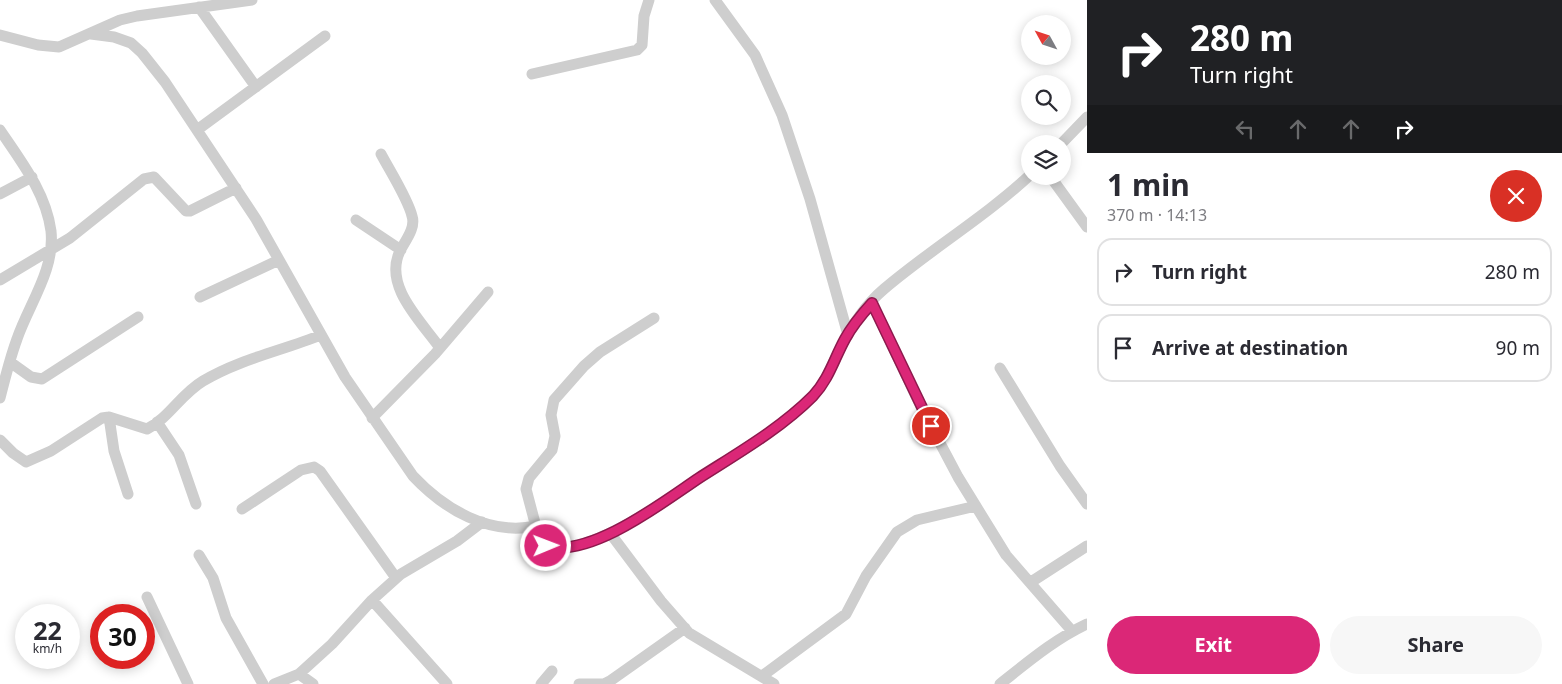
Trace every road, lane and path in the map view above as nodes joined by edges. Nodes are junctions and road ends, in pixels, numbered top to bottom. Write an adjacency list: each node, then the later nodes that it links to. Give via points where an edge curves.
1 (252, 0): 4 (street)
2 (649, 0): 8 (street, via 642,45 637,50)
3 (715, 0): 32 (street, via 755,55 770,85 810,199)
4 (199, 7): 5 (street, via 120,20); 9 (street)
5 (91, 34): 6 (street, via 59,47); 12 (street, via 131,43 142,53)
6 (0, 35)
7 (325, 36): 9 (street)
8 (532, 74)
9 (256, 87): 12 (street)
10 (1087, 117): 13 (street)
11 (0, 130): 15 (street)
12 (197, 130): 18 (street)
13 (1069, 135)
14 (381, 154): 23 (street, via 413,217 411,230)
15 (32, 177): 19 (street); 22 (street, via 48,217)
16 (1021, 183): 28 (street, via 884,289)
17 (1057, 185): 21 (street)
18 (236, 188): 22 (street, via 186,211 161,182 150,177 144,179); 24 (street)
19 (0, 194)
20 (356, 220): 23 (street)
21 (1087, 227)
22 (50, 250): 25 (street); 34 (street, via 43,279)
23 (400, 250): 33 (street, via 394,270 396,282)
24 (278, 260): 27 (street); 31 (street)
25 (0, 280)
26 (488, 292): 33 (street)
27 (200, 297)
28 (872, 303): 32 (street); 44 (street, via 922,409)
29 (138, 317): 34 (street, via 42,379 31,376)
30 (654, 318): 47 (street, via 600,352 554,400 552,450 529,478 526,489)
31 (321, 335): 38 (street); 39 (street, via 287,349 240,362 206,380 185,394)
32 (848, 335): 48 (street, via 825,383 796,411 653,510)
33 (440, 348): 38 (street)
34 (10, 362): 36 (street)
35 (1000, 368): 43 (street)
36 (0, 398)
37 (109, 418): 39 (street, via 142,429 148,429); 40 (street, via 97,420 32,461 21,459); 41 (street, via 114,451)
38 (372, 418): 46 (street, via 426,490 453,510)
39 (157, 422): 42 (street, via 179,455)
40 (0, 440)
41 (128, 494)
42 (196, 504)
43 (1087, 504)
44 (976, 506): 52 (street, via 1006,555); 60 (street, via 917,520 897,532 866,576 846,614)
45 (242, 509): 51 (street, via 302,470 314,467)
46 (482, 522): 47 (street, via 509,528); 51 (street, via 467,535)
47 (536, 526): 48 (street, via 540,542 551,548 582,543)
48 (610, 533): 56 (street)
49 (1087, 546): 52 (street)
50 (199, 554): 63 (street, via 213,578 226,618)
51 (396, 578): 54 (street)
52 (1031, 582): 57 (street)
53 (148, 597): 62 (street)
54 (372, 600): 59 (street); 66 (street)
55 (1087, 624): 57 (street)
56 (684, 628): 60 (street, via 701,642); 61 (street)
57 (1072, 631): 70 (street)
58 (552, 671): 67 (street)
59 (299, 674): 64 (street); 65 (street)
60 (762, 676): 69 (street)
61 (622, 680): 68 (street)
62 (188, 684)
63 (262, 684)
64 (274, 684)
65 (313, 684)
66 (447, 684)
67 (541, 684)
68 (579, 684)
69 (774, 684)
70 (1000, 684)

